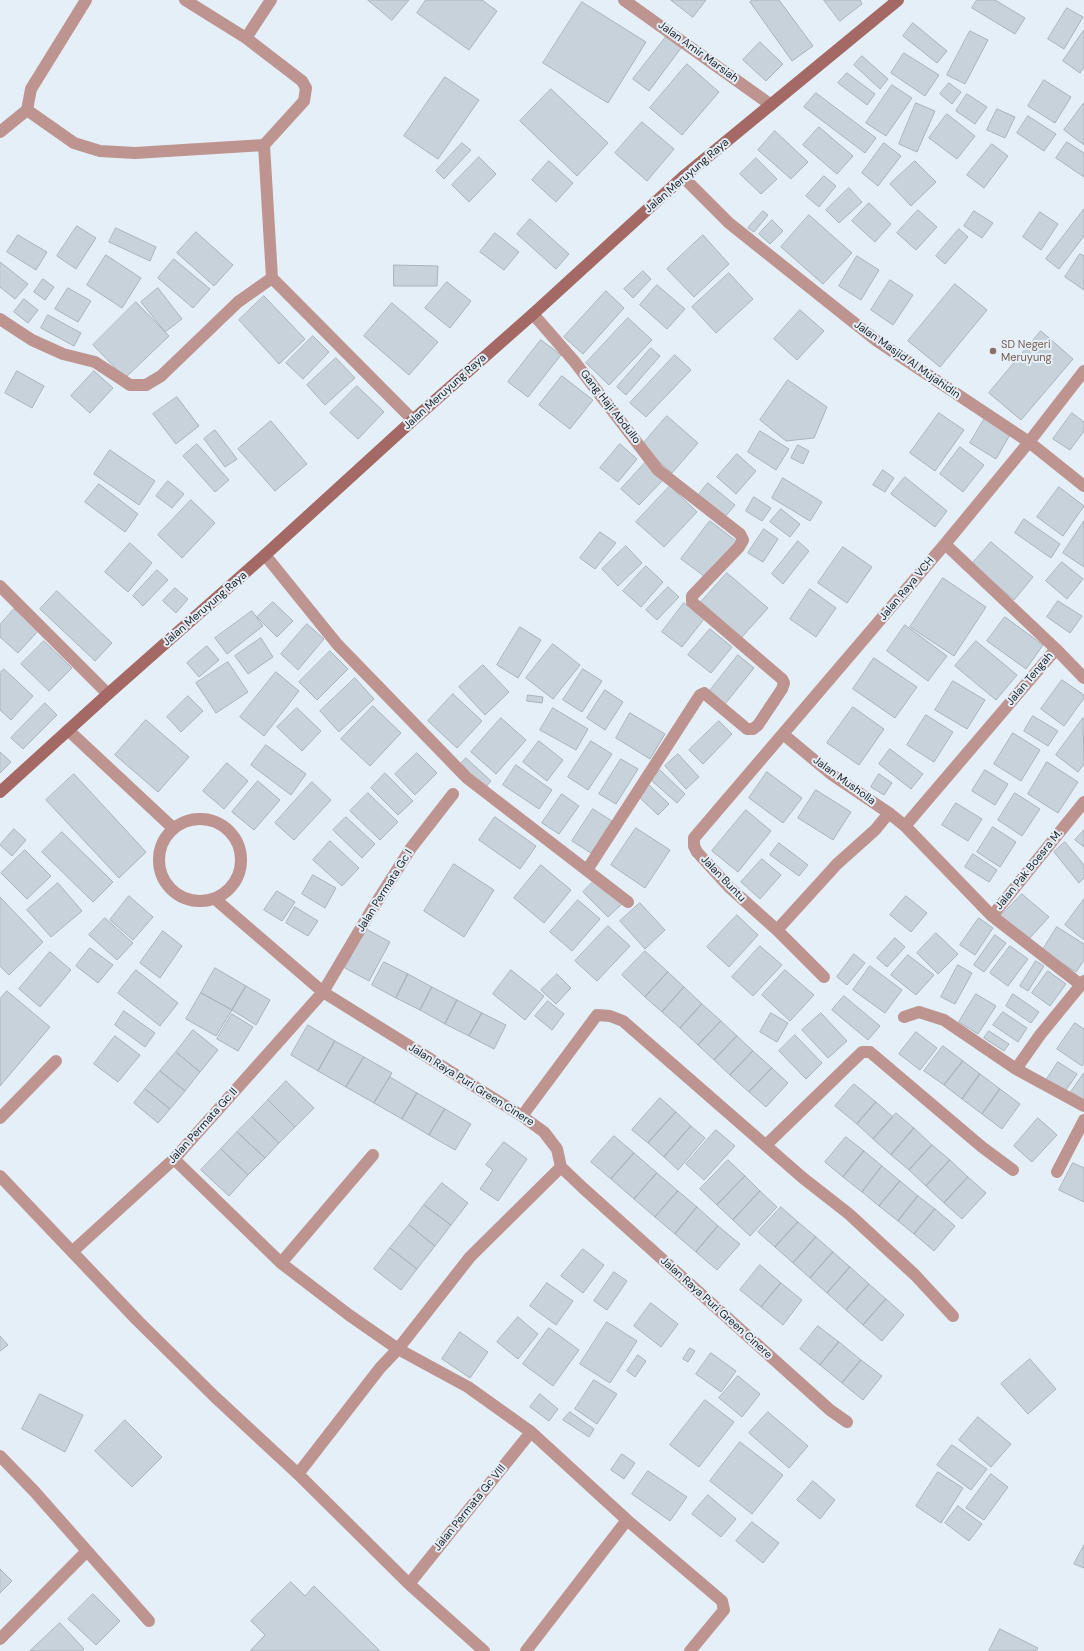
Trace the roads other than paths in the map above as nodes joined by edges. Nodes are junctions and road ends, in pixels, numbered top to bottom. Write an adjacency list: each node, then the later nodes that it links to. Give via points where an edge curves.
1 (86, 0): 8 (street, via 31,89)
2 (185, 0): 6 (street)
3 (271, 0): 6 (street)
4 (624, 0): 7 (street, Jalan Amir Marsiah)
5 (898, 0): 7 (main road, Jalan Meruyung Raya)
6 (246, 38): 10 (street, via 302,81 306,88 304,101)
7 (771, 105): 11 (main road, Jalan Meruyung Raya)
8 (26, 110): 9 (street); 10 (street, via 74,143 100,151 135,154)
9 (0, 132)
10 (264, 145): 12 (street)
11 (683, 177): 13 (main road, Jalan Meruyung Raya); 17 (street, Jalan Masjid Al Mujahidin, via 729,223 877,341)
12 (272, 278): 14 (street, via 238,302 160,376 146,385 130,385 95,362 63,354 32,340); 16 (street)
13 (533, 314): 16 (main road, Jalan Meruyung Raya); 33 (street, Gang Haji Abdullo, via 574,361 658,470 740,534 743,540 740,547 692,596 692,602 784,683 753,729 747,729 704,693 700,695)
14 (0, 319)
15 (1084, 371): 17 (street, Jalan Raya VCH)
16 (413, 420): 20 (main road, Jalan Meruyung Raya)
17 (1029, 442): 18 (street, Jalan Masjid Al Mujahidin); 19 (street, Jalan Raya VCH)
18 (1084, 486)
19 (945, 544): 22 (street, Jalan Tengah); 26 (street, Jalan Raya VCH)
20 (265, 555): 24 (main road, Jalan Meruyung Raya); 33 (street, via 337,644 467,778)
21 (0, 586): 24 (street)
22 (1056, 648): 23 (street); 31 (street, Jalan Tengah)
23 (1084, 678)
24 (108, 694): 25 (main road, Jalan Meruyung Raya)
25 (68, 730): 27 (main road, Jalan Meruyung Raya); 32 (street)
26 (783, 734): 30 (street, Jalan Musholla, via 831,774); 37 (street, Jalan Buntu, via 694,838 697,852 729,887)
27 (0, 792)
28 (454, 794): 40 (street, Jalan Permata Gc I, via 411,848)
29 (1084, 802): 36 (street, Jalan Pak Boesra M.)
30 (889, 813): 31 (street, Jalan Musholla); 37 (street, via 875,830 837,864)
31 (905, 826): 36 (street, Jalan Pak Boesra M.)
32 (173, 828): 34 (street, via 163,841 158,857 160,874 169,888 182,898 199,902); 34 (street, via 187,820 203,818 218,822 231,832 239,846 242,862 238,878 229,890)
33 (587, 870): 35 (street)
34 (215, 899): 40 (street, Jalan Raya Puri Green Cinere)
35 (628, 902)
36 (992, 916): 39 (street)
37 (777, 930): 38 (street, Jalan Buntu)
38 (824, 978)
39 (1083, 983): 43 (street, via 1040,1034)
40 (323, 992): 45 (street, Jalan Raya Puri Green Cinere); 50 (street, Jalan Permata Gc II)
41 (904, 1017): 43 (street, via 919,1012 944,1020)
42 (56, 1060): 46 (street)
43 (1016, 1069): 44 (street)
44 (1084, 1106)
45 (522, 1116): 48 (street, via 597,1015 610,1016 623,1021); 51 (street, Jalan Raya Puri Green Cinere, via 544,1132 556,1149)
46 (0, 1118)
47 (1084, 1120): 53 (street)
48 (766, 1145): 52 (street, via 862,1052 870,1052); 57 (street, via 849,1214 910,1270)
49 (373, 1155): 56 (street)
50 (174, 1159): 55 (street, Jalan Permata Gc II); 56 (street)
51 (561, 1167): 58 (street, via 470,1257); 59 (street, Jalan Raya Puri Green Cinere, via 830,1410)
52 (1012, 1170)
53 (1057, 1172)
54 (0, 1176): 55 (street)
55 (73, 1251): 62 (street, via 138,1321)
56 (281, 1263): 58 (street)
57 (953, 1316)
58 (398, 1349): 60 (street, via 468,1387); 62 (street, via 380,1368)
59 (847, 1422)
60 (531, 1432): 63 (street); 65 (street, Jalan Permata Gc VIII)
61 (0, 1456): 64 (street)
62 (298, 1474): 65 (street)
63 (627, 1520): 69 (street); 70 (street, via 722,1600 724,1610)
64 (87, 1551): 66 (street); 67 (street)
65 (409, 1584): 68 (street)
66 (149, 1621)
67 (0, 1639)
68 (484, 1651)
69 (526, 1651)
70 (690, 1651)

